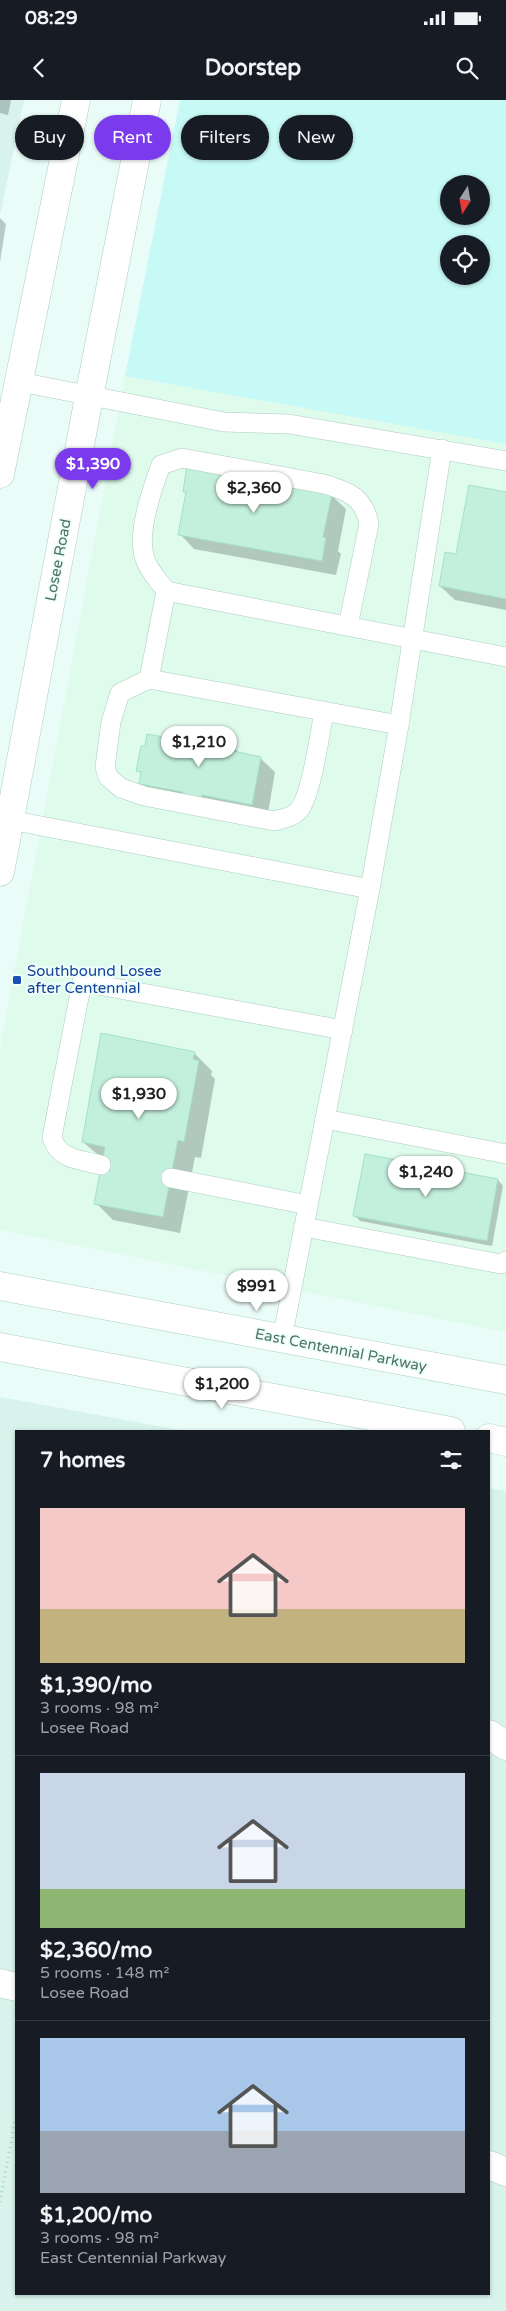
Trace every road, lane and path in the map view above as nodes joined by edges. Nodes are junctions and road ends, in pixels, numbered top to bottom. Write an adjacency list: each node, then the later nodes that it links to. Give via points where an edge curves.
1 (76, 100): 3 (main road)
2 (147, 100): 4 (main road, Losee Road)
3 (20, 382): 4 (lane); 7 (main road)
4 (89, 397): 5 (lane, via 224,422 289,424); 15 (main road, Losee Road)
5 (442, 450): 6 (lane); 10 (lane)
6 (506, 462)
7 (0, 474)
8 (166, 591): 9 (lane); 9 (lane, via 144,558 143,535 160,464 182,458 324,484 346,490 367,509 369,524); 12 (lane)
9 (348, 626): 10 (lane)
10 (413, 638): 11 (lane); 14 (lane)
11 (506, 657)
12 (149, 679): 13 (lane); 13 (lane, via 120,693 111,722 105,767 108,777 121,788 144,796 274,821 291,817 301,808 307,794)
13 (324, 712): 14 (lane)
14 (399, 725): 17 (lane)
15 (10, 820): 16 (main road, Losee Road); 17 (lane)
16 (0, 872)
17 (370, 889): 18 (lane)
18 (342, 1030): 19 (lane); 21 (lane, via 82,982 52,1137 55,1148 64,1154)
19 (325, 1119): 20 (lane); 23 (lane)
20 (506, 1154)
21 (101, 1165)
22 (171, 1178): 23 (lane)
23 (308, 1205): 24 (lane)
24 (304, 1227): 25 (lane, via 500,1264); 27 (lane)
25 (506, 1261)
26 (0, 1286): 27 (main road, East Centennial Parkway)
27 (282, 1338): 29 (main road, East Centennial Parkway)
28 (0, 1347): 30 (main road)
29 (506, 1380)
30 (446, 1430)
31 (490, 1438): 32 (main road)
32 (506, 1442)
33 (490, 1735): 34 (main road)
34 (506, 1746)
35 (0, 1984): 36 (main road)
36 (15, 1987)
37 (15, 2121): 40 (path)
38 (490, 2165): 39 (main road)
39 (506, 2172)
40 (0, 2202)

